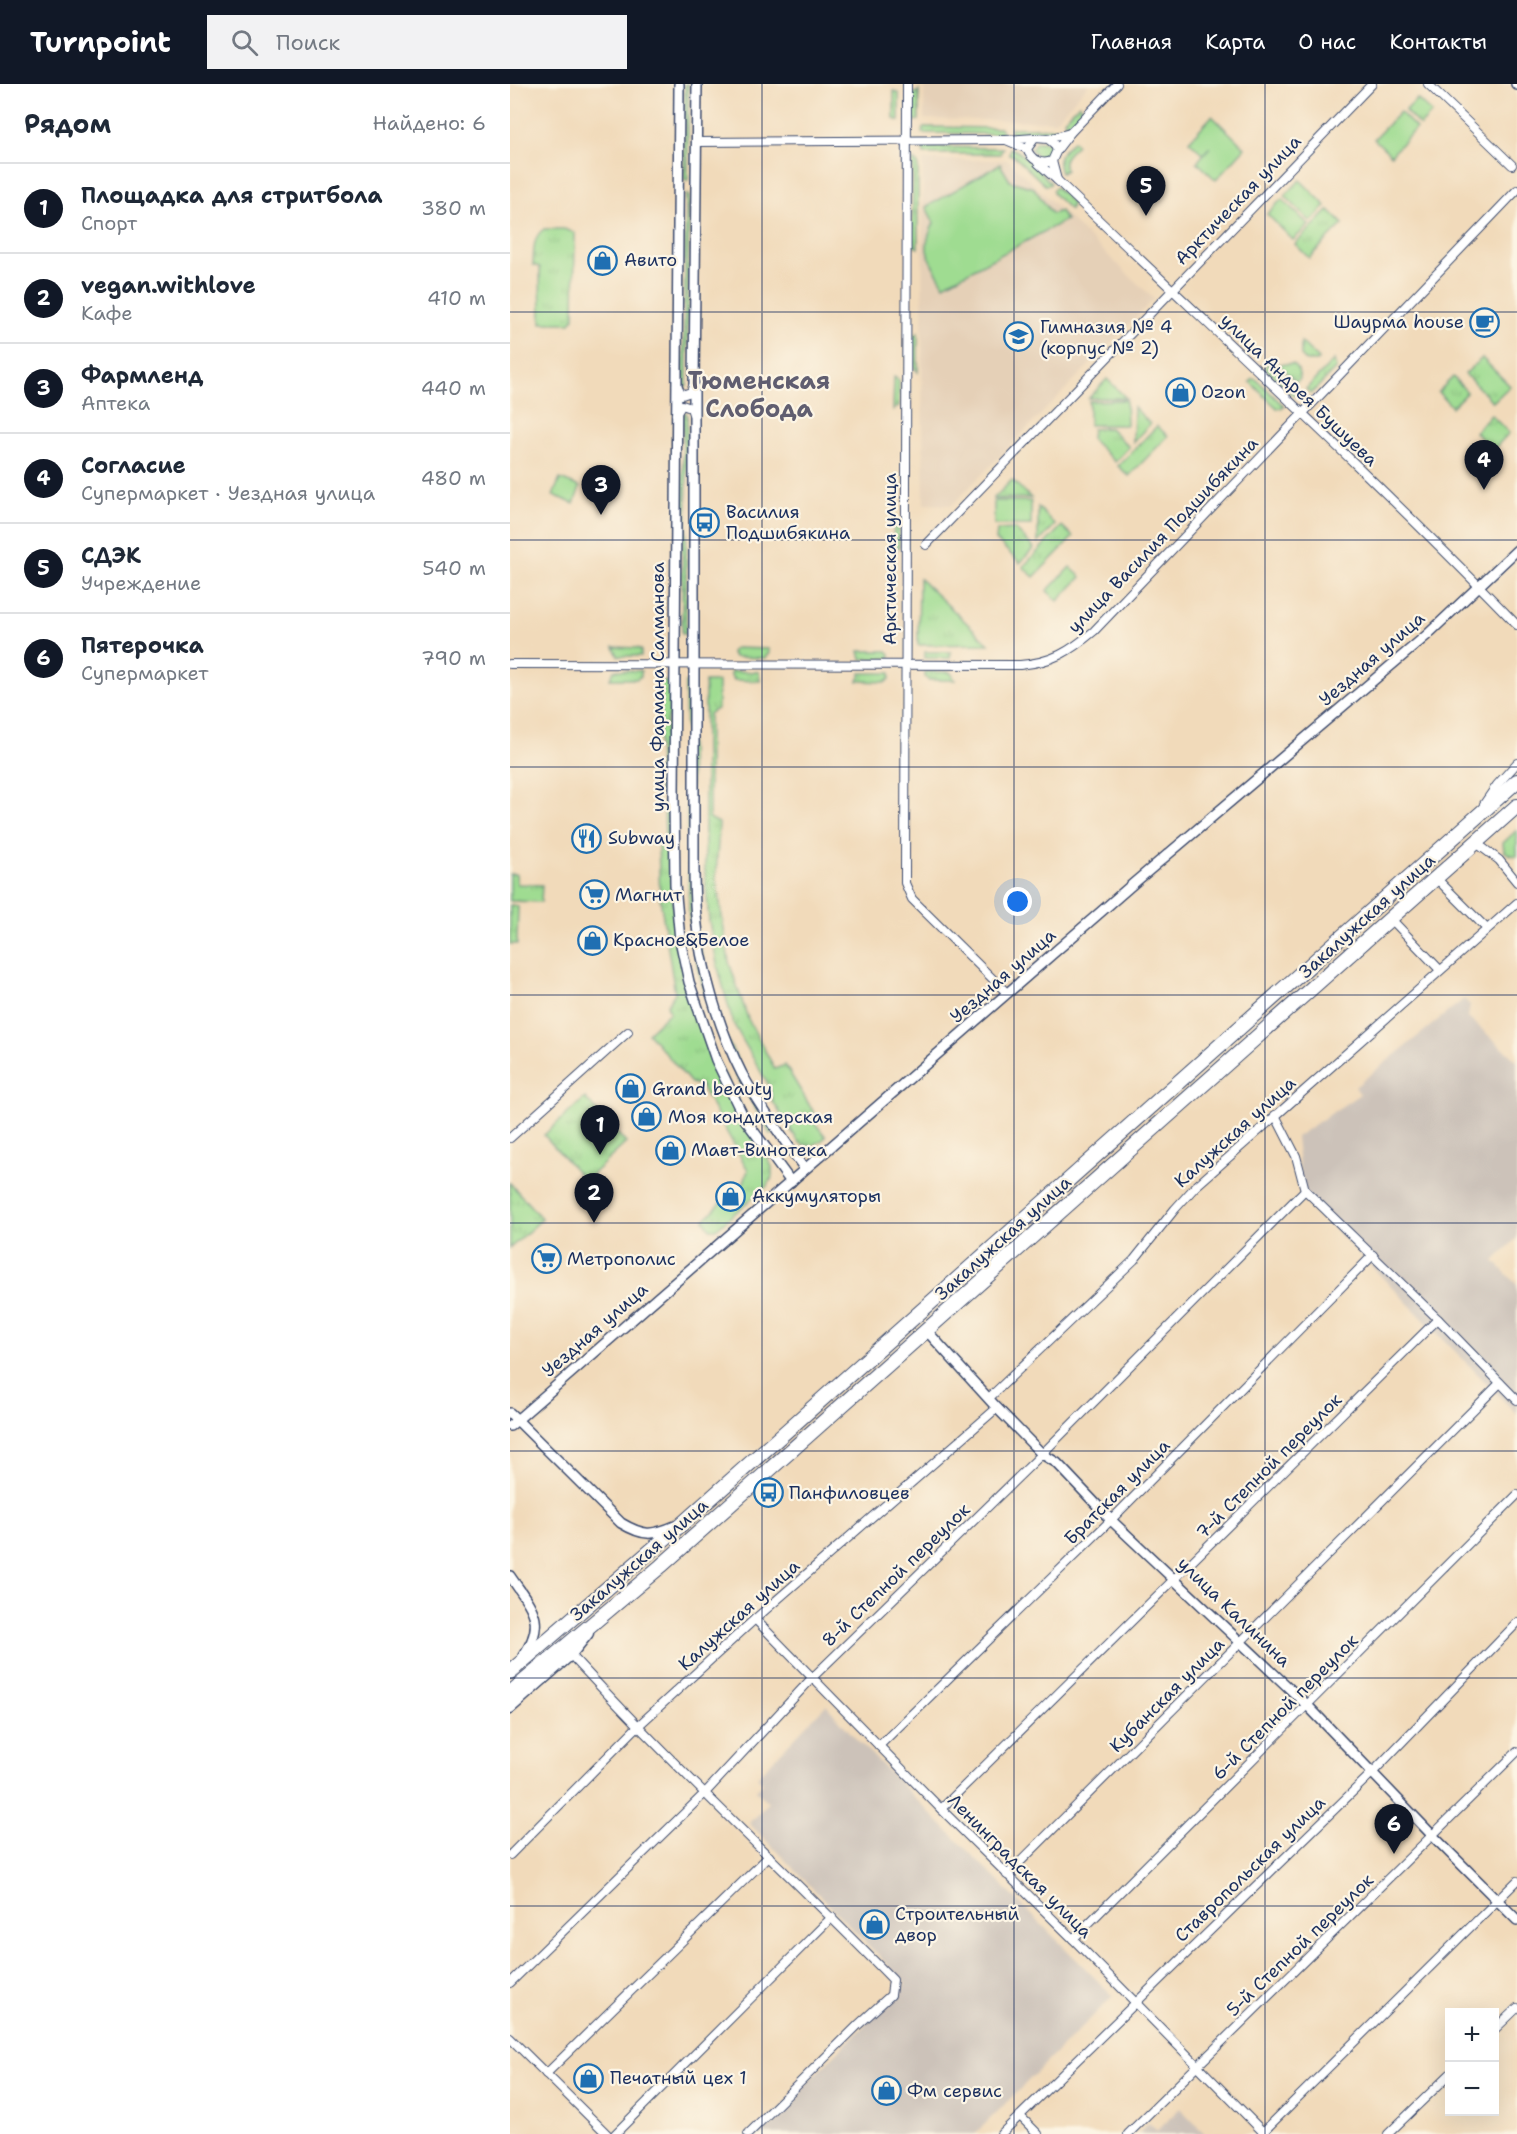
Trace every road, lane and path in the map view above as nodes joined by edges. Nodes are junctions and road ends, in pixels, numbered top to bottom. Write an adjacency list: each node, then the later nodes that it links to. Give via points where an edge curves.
1 (679, 84): 21 (street, улица Фармана Салманова)
2 (696, 84): 12 (street, улица Фармана Салманова)
3 (907, 84): 11 (street, Арктическая улица)
4 (1117, 84): 7 (street)
5 (1372, 84): 20 (street, Арктическая улица)
6 (1428, 84): 17 (street)
7 (1070, 133): 9 (street); 14 (street)
8 (1035, 138): 9 (street); 10 (street); 13 (street)
9 (1048, 139): 14 (street)
10 (1006, 140): 11 (street); 13 (street)
11 (906, 141): 12 (street); 33 (street, Арктическая улица)
12 (696, 142): 22 (street, улица Фармана Салманова)
13 (1027, 149): 16 (street)
14 (1057, 150): 15 (street)
15 (1052, 161): 16 (street); 18 (street)
16 (1036, 162): 18 (street, улица Андрея Бушуева)
17 (1512, 165)
18 (1057, 180): 20 (street, улица Андрея Бушуева)
19 (1517, 190): 23 (street, улица Василия Подшибякина)
20 (1172, 291): 23 (street, улица Андрея Бушуева); 26 (street, Арктическая улица)
21 (676, 384): 22 (street, via 682,394 691,392); 24 (street, улица Фармана Салманова)
22 (694, 385): 25 (street, улица Фармана Салманова)
23 (1302, 413): 28 (street, улица Андрея Бушуева); 33 (street, улица Василия Подшибякина, via 1101,624 1074,647 1040,663)
24 (676, 416): 25 (street, via 682,405 690,408); 31 (street, улица Фармана Салманова)
25 (694, 416): 32 (street, улица Фармана Салманова)
26 (926, 545)
27 (1517, 550): 28 (street, Уездная улица)
28 (1479, 586): 29 (street, улица Андрея Бушуева); 45 (street, Уездная улица, via 1427,635)
29 (1517, 625)
30 (510, 664): 31 (street, улица Василия Подшибякина)
31 (674, 664): 32 (street, улица Василия Подшибякина); 50 (street, улица Фармана Салманова, via 675,885 689,982 716,1060 744,1118)
32 (694, 664): 33 (street, улица Василия Подшибякина); 49 (street, улица Фармана Салманова, via 694,884 705,968 742,1073)
33 (904, 666): 45 (street, Арктическая улица, via 907,891)
34 (1517, 763): 37 (street)
35 (1517, 781): 37 (highway)
36 (1517, 806): 38 (highway, Закалужская улица)
37 (1473, 821): 63 (highway)
38 (1475, 842): 39 (highway, Закалужская улица); 40 (street, via 1499,860)
39 (1436, 878): 42 (highway, Закалужская улица); 43 (street)
40 (1517, 882)
41 (1517, 903): 43 (street, Калужская улица)
42 (1391, 919): 44 (street); 54 (highway, Закалужская улица)
43 (1487, 929): 44 (street, Калужская улица)
44 (1440, 970): 47 (street, Калужская улица)
45 (1008, 993): 49 (street, Уездная улица)
46 (628, 1032): 48 (street)
47 (1275, 1114): 51 (street, via 1296,1156); 56 (street, Калужская улица, via 1195,1187 1134,1260)
48 (510, 1138)
49 (805, 1169): 50 (street, Уездная улица)
50 (791, 1182): 59 (street, Уездная улица)
51 (1305, 1190): 52 (street); 60 (street, 8-й Степной переулок)
52 (1373, 1255): 53 (street); 62 (street, Братская улица)
53 (1438, 1319): 55 (street); 65 (street, 7-й Степной переулок)
54 (926, 1330): 56 (street, улица Калинина); 66 (highway, Закалужская улица)
55 (1500, 1383): 57 (street); 69 (street, Кубанская улица)
56 (989, 1398): 58 (street, улица Калинина)
57 (1517, 1400)
58 (997, 1408): 60 (street, улица Калинина); 67 (street, Калужская улица)
59 (512, 1420): 63 (street, via 621,1523 645,1534)
60 (1042, 1454): 62 (street, улица Калинина, via 1057,1463); 72 (street, 8-й Степной переулок)
61 (1517, 1495): 74 (street, 6-й Степной переулок)
62 (1111, 1520): 65 (street, улица Калинина); 77 (street, Братская улица)
63 (683, 1523): 71 (highway)
64 (510, 1576): 71 (street, via 537,1621 533,1640)
65 (1176, 1579): 69 (street, улица Калинина); 81 (street, 7-й Степной переулок)
66 (602, 1616): 70 (main road); 73 (highway, Закалужская улица)
67 (755, 1619): 72 (street, Ленинградская улица); 76 (street, Калужская улица)
68 (1517, 1623): 79 (street, Ставропольская улица)
69 (1240, 1644): 74 (street, улица Калинина); 85 (street, Кубанская улица)
70 (570, 1654): 75 (main road); 76 (street)
71 (512, 1670)
72 (813, 1677): 77 (street, Ленинградская улица); 80 (street, 8-й Степной переулок)
73 (510, 1693)
74 (1308, 1706): 79 (street, улица Калинина); 90 (street, 6-й Степной переулок)
75 (510, 1707)
76 (638, 1726): 80 (street); 83 (street, Калужская улица)
77 (879, 1746): 81 (street, Ленинградская улица)
78 (1517, 1752): 82 (street, 5-й Степной переулок)
79 (1373, 1772): 82 (street, улица Калинина); 92 (street, Ставропольская улица)
80 (705, 1793): 84 (street); 91 (street, 8-й Степной переулок)
81 (940, 1809): 85 (street, Ленинградская улица)
82 (1433, 1836): 87 (street, улица Калинина); 96 (street, 5-й Степной переулок)
83 (510, 1855)
84 (769, 1856): 88 (street); 97 (street)
85 (1007, 1875): 90 (street, Ленинградская улица)
86 (1517, 1881): 87 (street)
87 (1498, 1901): 89 (street, улица Калинина); 100 (street)
88 (832, 1917): 102 (street); 103 (street, via 893,1980 891,1995)
89 (1517, 1920)
90 (1073, 1939): 92 (street, Ленинградская улица)
91 (510, 1983)
92 (1135, 2002): 96 (street, Ленинградская улица); 99 (street, Ставропольская улица)
93 (1517, 2008): 94 (street)
94 (1499, 2025)
95 (510, 2038): 97 (street)
96 (1199, 2065): 100 (street, Ленинградская улица); 106 (street, 5-й Степной переулок)
97 (546, 2074): 101 (street)
98 (1445, 2078): 107 (street)
99 (1020, 2116): 104 (street, Ставропольская улица); 105 (street)
100 (1264, 2133)
101 (607, 2134)
102 (615, 2134)
103 (748, 2134)
104 (1002, 2134)
105 (1038, 2134)
106 (1128, 2134)
107 (1388, 2134)

